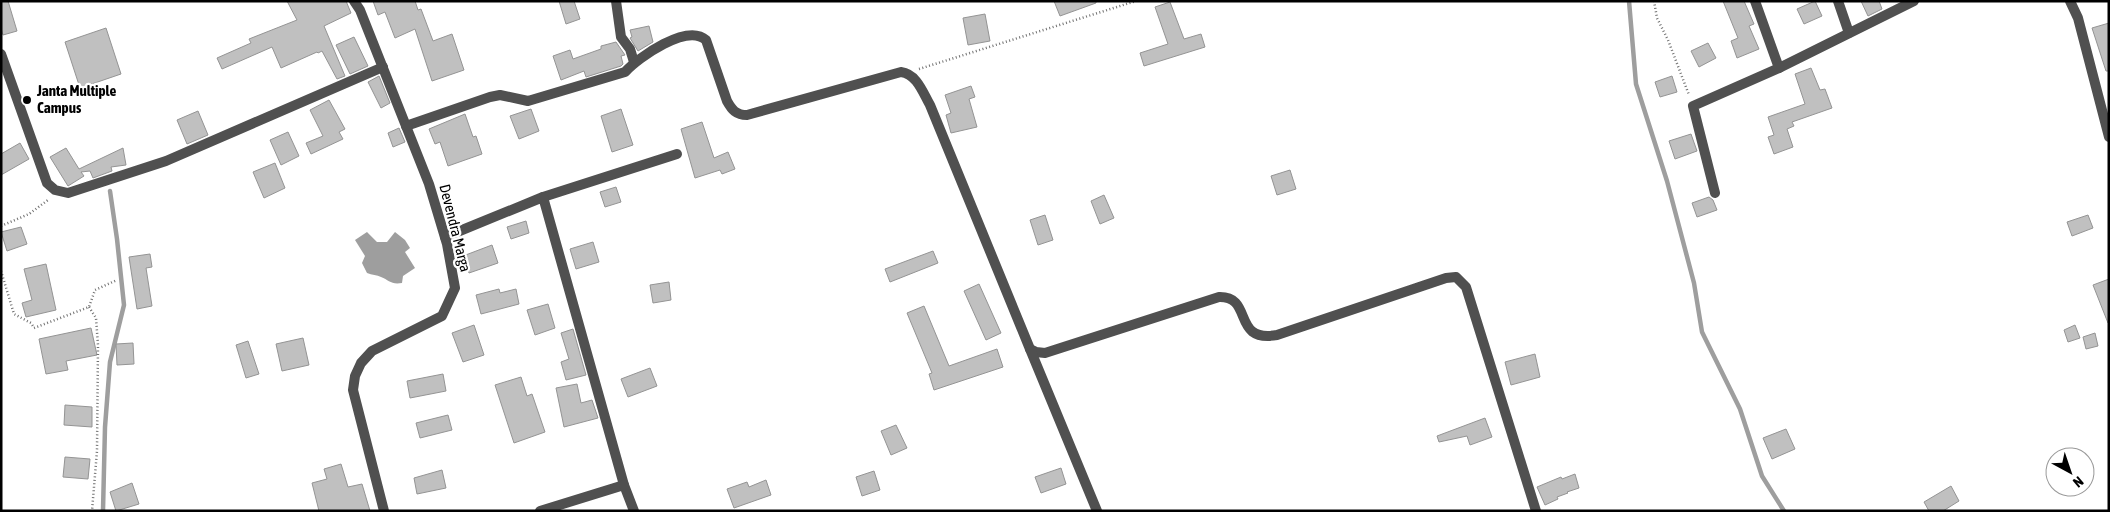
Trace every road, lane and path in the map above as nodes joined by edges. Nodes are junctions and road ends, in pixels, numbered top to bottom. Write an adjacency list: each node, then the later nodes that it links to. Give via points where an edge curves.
1 (354, 1): 12 (street, Devendra Marga)
2 (616, 1): 11 (street, via 621,37)
3 (1136, 1): 14 (path)
4 (1654, 1): 15 (path, via 1657,18)
5 (1755, 1): 13 (street)
6 (1838, 1): 9 (street)
7 (1914, 1): 9 (street)
8 (2070, 1): 17 (street, via 2078,18)
9 (1849, 33): 13 (street)
10 (1, 54): 19 (street, via 47,183)
11 (634, 62): 14 (street, via 666,42 701,36 710,49 727,101 740,115); 16 (street, via 626,72 528,100 500,95 490,97)
12 (383, 67): 16 (street, Devendra Marga); 19 (street, via 166,161 68,193)
13 (1779, 68): 15 (street)
14 (906, 73): 27 (street, via 918,84 930,105)
15 (1693, 106): 20 (street)
16 (406, 126): 23 (street, Devendra Marga)
17 (2109, 137)
18 (677, 154): 21 (street)
19 (55, 190): 22 (path, via 47,202)
20 (1715, 193)
21 (543, 197): 23 (street); 28 (street)
22 (1, 226)
23 (445, 237): 30 (street, Devendra Marga, via 455,288 442,316 372,351 355,376 353,390)
24 (1, 270): 26 (path, via 14,314 34,328)
25 (117, 280): 26 (path, via 96,290)
26 (89, 307): 29 (path, via 96,318 98,345 97,451)
27 (1030, 349): 33 (street); 34 (street, via 1045,352 1219,297 1227,297 1238,305 1248,328 1256,335 1277,335 1456,277 1466,287)
28 (624, 485): 31 (street); 32 (street)
29 (92, 511)
30 (384, 511)
31 (540, 511)
32 (634, 511)
33 (1097, 511)
34 (1536, 511)

